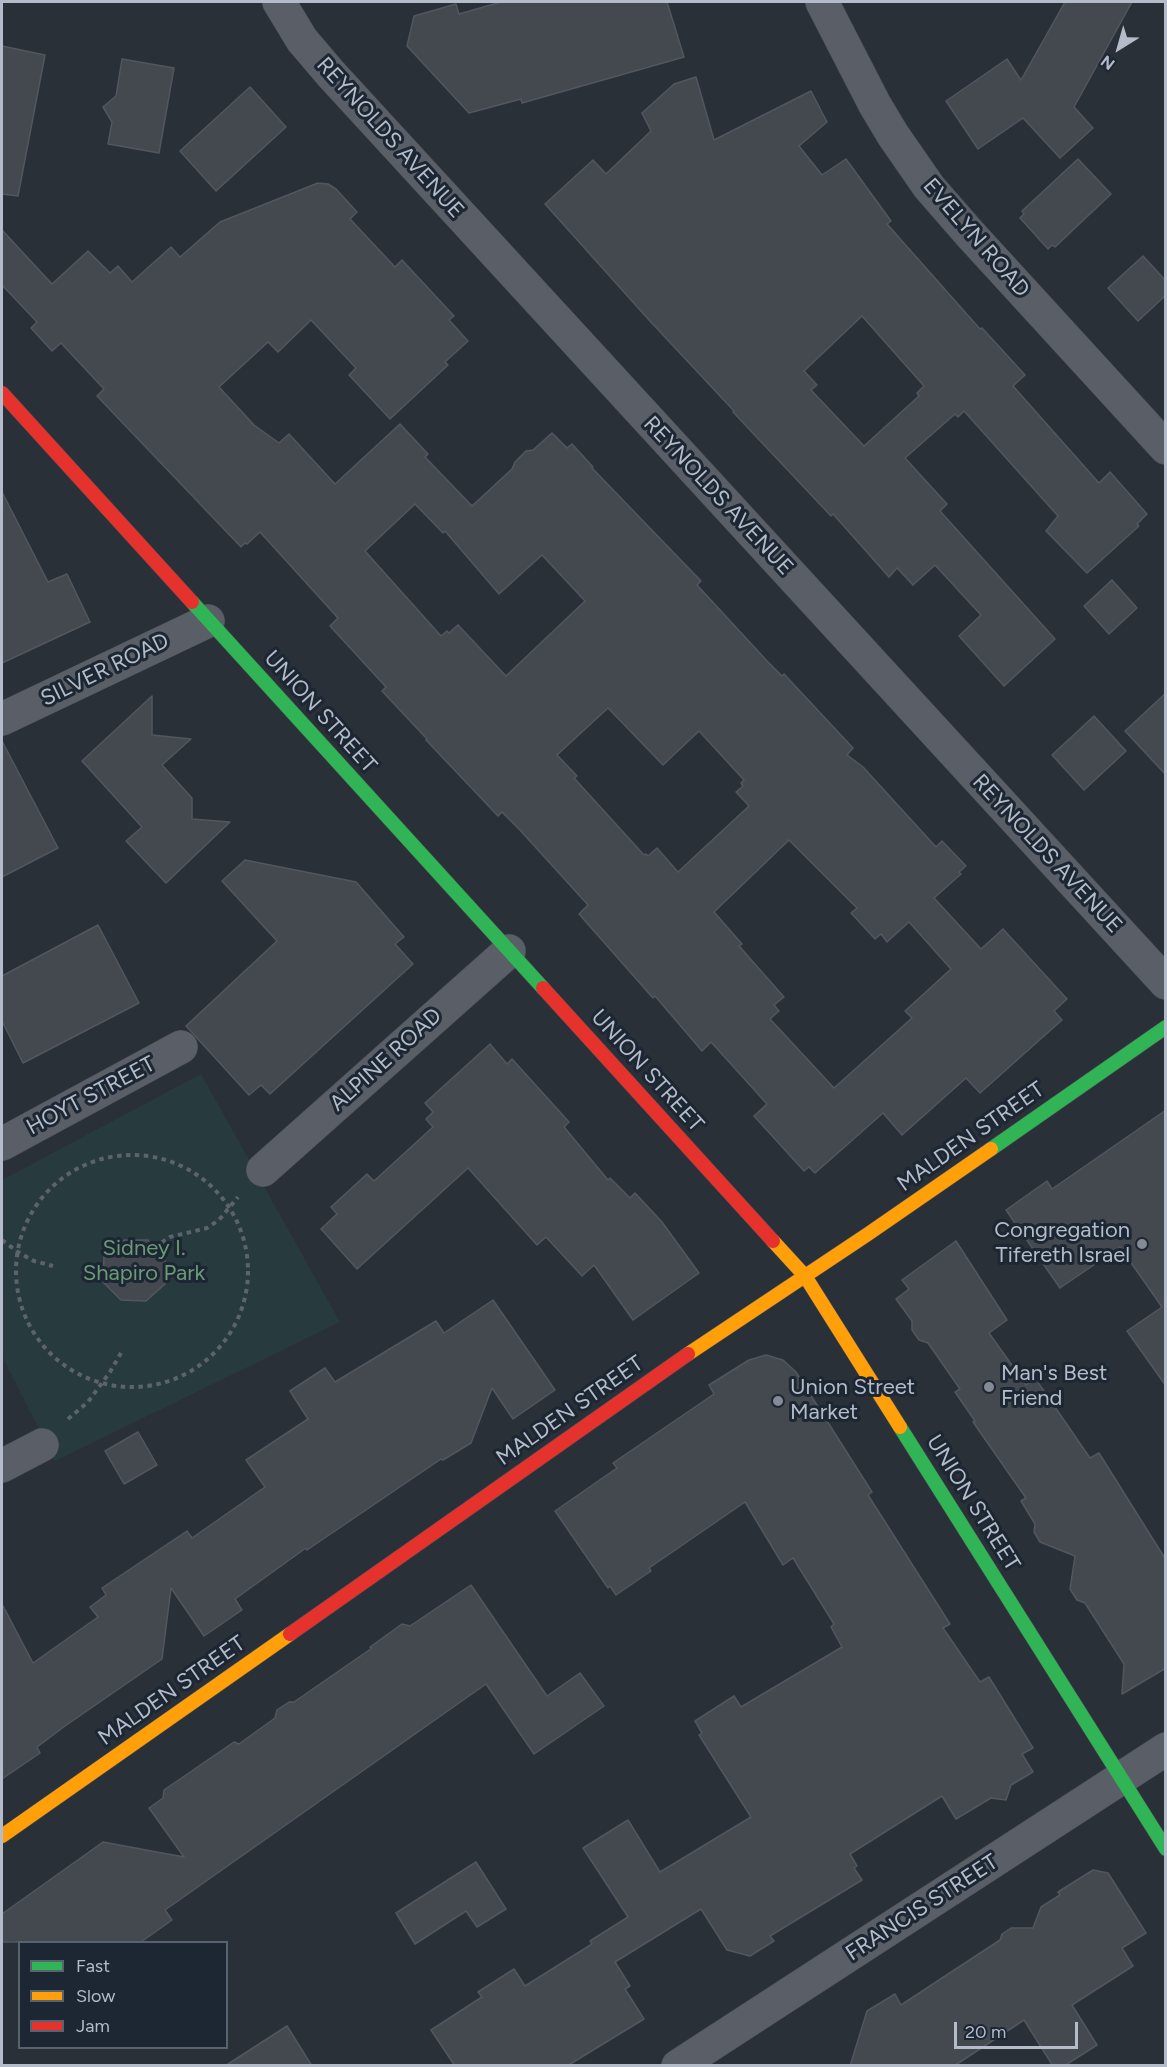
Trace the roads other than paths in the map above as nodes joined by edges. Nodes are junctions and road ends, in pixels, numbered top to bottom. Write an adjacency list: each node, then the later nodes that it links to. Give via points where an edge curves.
1 (279, 2): 8 (street, REYNOLDS AVENUE, via 302,40 331,74)
2 (822, 2): 4 (street, EVELYN ROAD, via 875,105 929,187)
3 (2, 393): 5 (street, UNION STREET)
4 (1166, 448)
5 (208, 621): 6 (street, SILVER ROAD); 7 (street, UNION STREET)
6 (2, 719)
7 (509, 951): 12 (street, ALPINE ROAD); 13 (street, UNION STREET)
8 (1166, 983)
9 (1166, 1027): 13 (street, MALDEN STREET)
10 (181, 1047): 11 (street, HOYT STREET)
11 (2, 1144)
12 (263, 1170)
13 (805, 1276): 17 (street, UNION STREET); 18 (street, MALDEN STREET)
14 (42, 1444): 15 (street)
15 (2, 1466)
16 (1166, 1749): 17 (street, FRANCIS STREET)
17 (1120, 1778): 19 (street, UNION STREET); 20 (street, FRANCIS STREET)
18 (2, 1836)
19 (1166, 1849)
20 (678, 2066)

